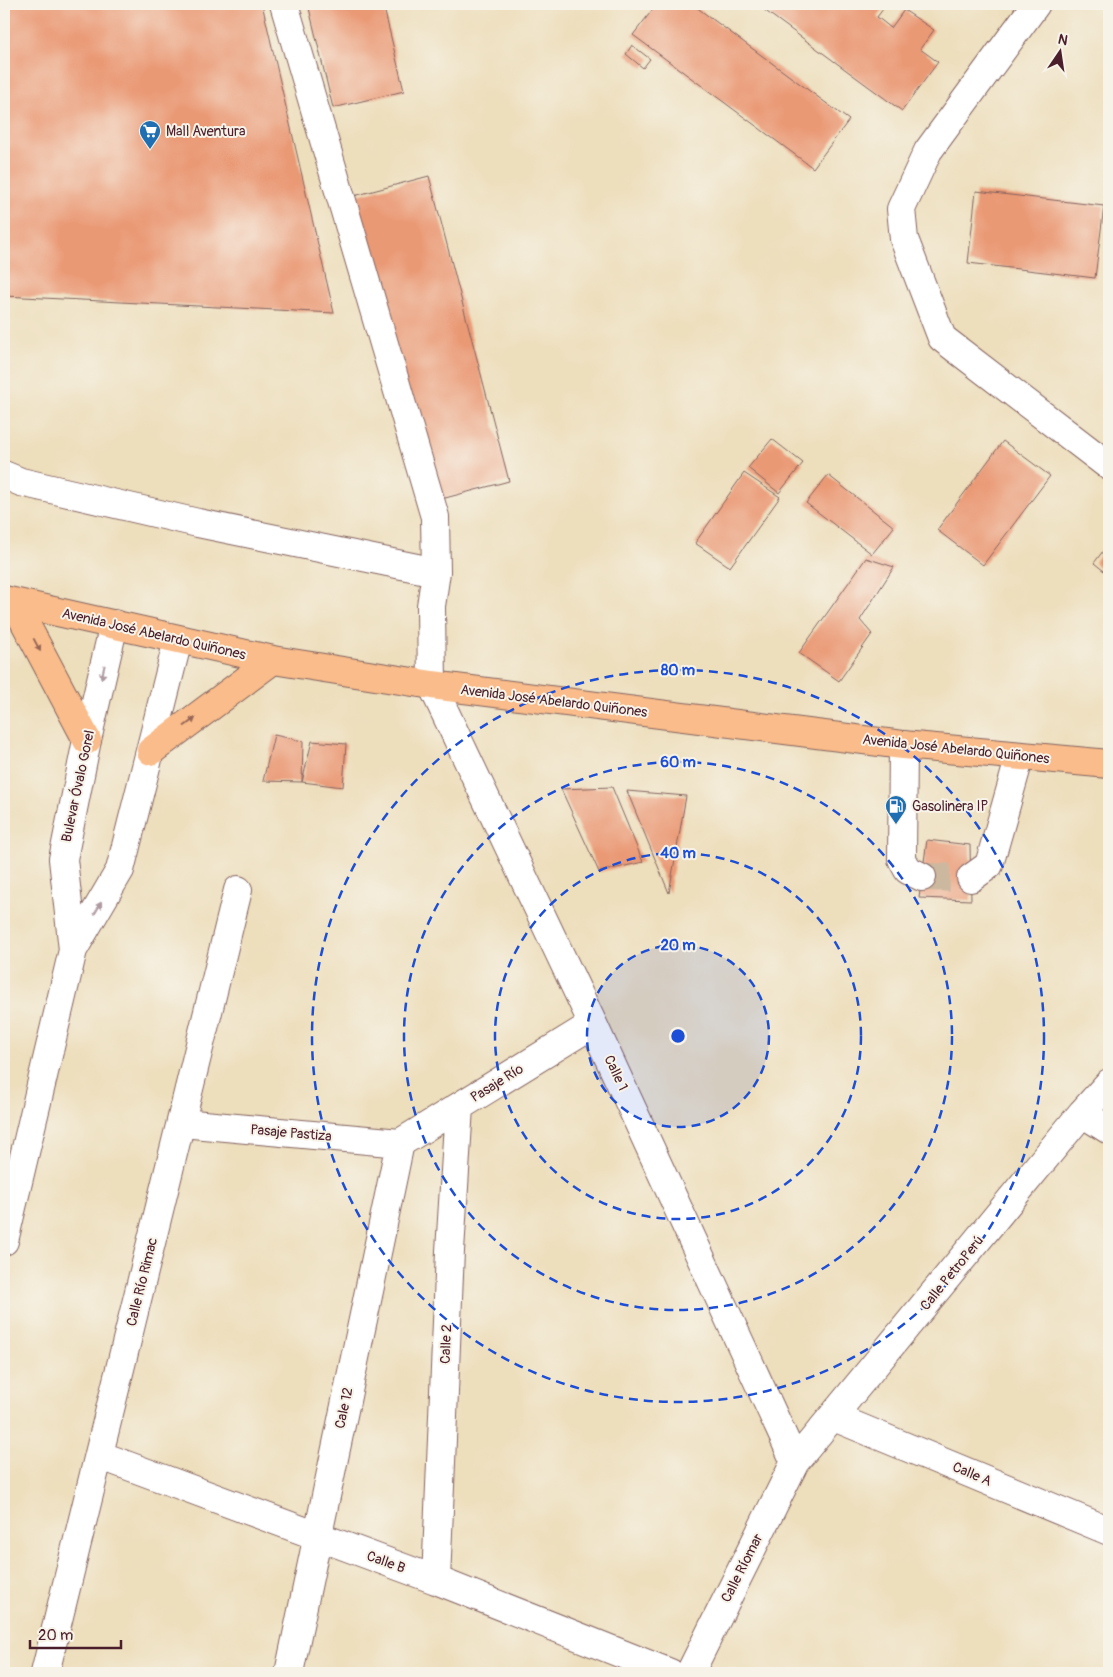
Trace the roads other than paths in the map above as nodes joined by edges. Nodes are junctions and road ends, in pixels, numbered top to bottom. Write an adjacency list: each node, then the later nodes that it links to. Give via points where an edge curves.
1 (284, 4): 5 (street, via 435,517)
2 (1036, 4): 3 (street, via 928,152 901,209 904,239 942,338)
3 (1109, 466)
4 (4, 475): 5 (street, via 21,482 198,523)
5 (436, 572): 10 (street, via 431,606)
6 (9, 601): 7 (main road, Avenida José Abelardo Quiñones); 11 (main road, one-way to 11)
7 (114, 624): 8 (main road, Avenida José Abelardo Quiñones); 11 (street, Bulevar Óvalo Gorel, one-way to 11)
8 (178, 640): 9 (main road, Avenida José Abelardo Quiñones); 13 (street, Bulevar Óvalo Gorel)
9 (273, 660): 10 (main road, Avenida José Abelardo Quiñones); 13 (main road, one-way to 9)
10 (432, 685): 12 (main road, Avenida José Abelardo Quiñones); 20 (street, Calle 1)
11 (87, 740): 19 (street, Bulevar Óvalo Gorel, via 63,859)
12 (903, 745): 14 (main road, Avenida José Abelardo Quiñones); 16 (street, via 902,859 908,870)
13 (151, 751): 19 (street, Bulevar Óvalo Gorel, one-way to 13, via 120,870)
14 (1020, 756): 15 (main road, Avenida José Abelardo Quiñones); 17 (street, via 989,865)
15 (1109, 764)
16 (922, 877)
17 (970, 878)
18 (238, 890): 24 (street, Calle Río Rimac)
19 (73, 950): 27 (street, Bulevar Óvalo Gorel)
20 (593, 1024): 22 (street, Pasaje Río); 30 (street, Calle 1)
21 (1109, 1083): 23 (street, Calle PetroPerú)
22 (459, 1107): 26 (street, Pasaje Río); 33 (street, Calle 2)
23 (1082, 1113): 25 (street); 28 (street, Calle PetroPerú)
24 (182, 1123): 26 (street, Pasaje Pastiza); 29 (street, Calle Río Rimac)
25 (1109, 1130)
26 (400, 1143): 32 (street, Cale 12)
27 (4, 1241)
28 (834, 1417): 30 (street, Calle PetroPerú); 31 (street, Calle A)
29 (99, 1455): 32 (street, Calle B); 34 (street, Calle Río Rimac)
30 (795, 1462): 37 (street, Calle Ríomar)
31 (1109, 1531)
32 (318, 1537): 33 (street, Calle B); 35 (street, Cale 12)
33 (436, 1580): 36 (street, Calle B)
34 (45, 1673)
35 (289, 1673)
36 (670, 1673)
37 (690, 1673)

